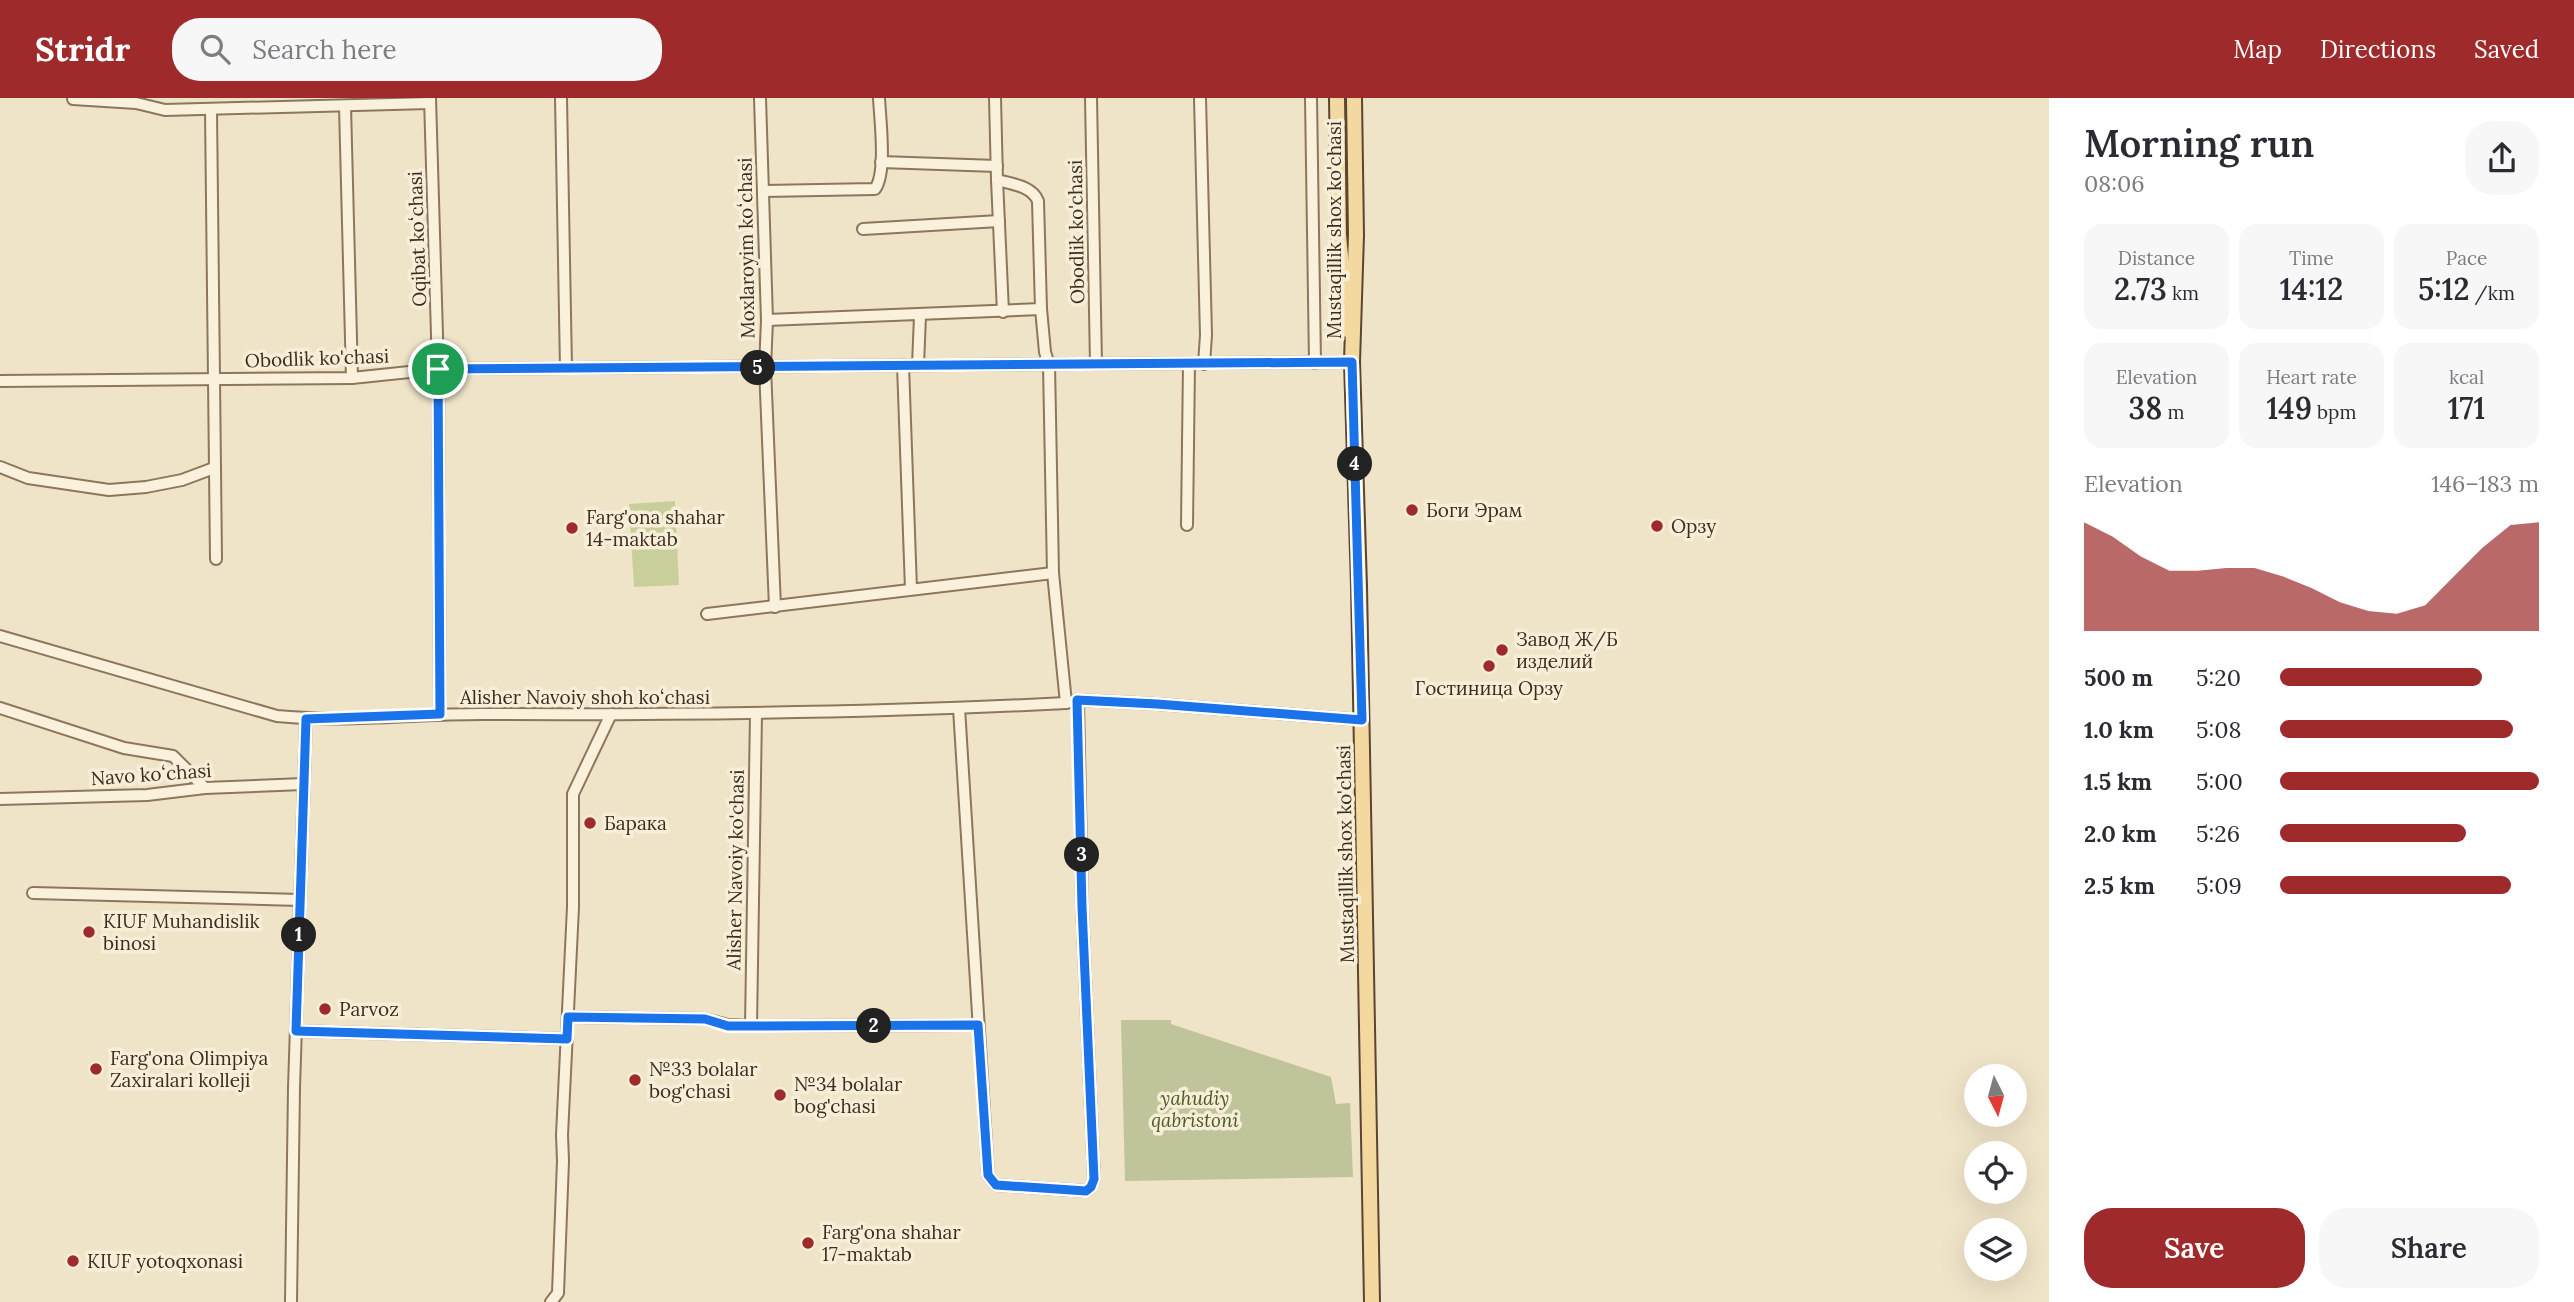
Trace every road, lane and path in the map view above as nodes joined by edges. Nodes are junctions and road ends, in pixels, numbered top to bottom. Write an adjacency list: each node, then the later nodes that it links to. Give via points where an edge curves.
1 (561, 98): 32 (street)
2 (761, 98): 17 (street, Moxlaroyim koʻchasi)
3 (879, 98): 14 (street)
4 (995, 98): 15 (street)
5 (1091, 98): 31 (street, Obodlik ko'chasi)
6 (1200, 98): 27 (street)
7 (1311, 98): 25 (street)
8 (1337, 98): 24 (main road, Mustaqillik shox ko'chasi, via 1339,235)
9 (1354, 98): 24 (main road, Mustaqillik shox ko'chasi)
10 (73, 99): 13 (street, via 166,110)
11 (430, 101): 12 (street); 34 (street, Oqibat koʻchasi)
12 (345, 106): 13 (street); 35 (street)
13 (211, 110): 36 (street)
14 (881, 162): 15 (street); 17 (street, via 875,189)
15 (997, 166): 16 (street)
16 (997, 180): 18 (street); 20 (street, via 1018,186 1038,201)
17 (764, 191): 23 (street, Moxlaroyim koʻchasi)
18 (999, 221): 19 (street); 21 (street)
19 (863, 229)
20 (1041, 309): 21 (street); 30 (street)
21 (1003, 312): 22 (street)
22 (919, 316): 23 (street); 29 (street)
23 (767, 320): 33 (street, Moxlaroyim koʻchasi)
24 (1352, 362): 25 (street, Obodlik ko'chasi); 54 (main road, Mustaqillik shox ko'chasi)
25 (1315, 363): 27 (street, Obodlik ko'chasi)
26 (1189, 364): 27 (street, Obodlik ko'chasi); 31 (street, Obodlik ko'chasi); 40 (street)
27 (1204, 364)
28 (903, 365): 29 (street, Obodlik ko'chasi); 33 (street, Obodlik ko'chasi); 43 (street)
29 (918, 365): 30 (street, Obodlik ko'chasi)
30 (1049, 365): 31 (street, Obodlik ko'chasi); 42 (street)
31 (1096, 365)
32 (566, 368): 33 (street, Obodlik ko'chasi); 34 (street, Obodlik ko'chasi)
33 (765, 368): 44 (street, Moxlaroyim koʻchasi)
34 (438, 369): 35 (street, Obodlik ko'chasi); 50 (street, Oqibat koʻchasi)
35 (352, 378): 36 (street, Obodlik ko'chasi)
36 (215, 379): 37 (street, Obodlik ko'chasi); 39 (street)
37 (0, 381)
38 (0, 467): 39 (street, via 28,478 109,490 182,480)
39 (214, 468): 41 (street)
40 (1187, 525)
41 (216, 559)
42 (1053, 573): 43 (street); 47 (street)
43 (911, 589): 44 (street)
44 (775, 607): 45 (street)
45 (707, 614)
46 (0, 636): 53 (street, Alisher Navoiy shoh koʻchasi, via 277,716)
47 (1072, 701): 49 (street, Alisher Navoiy shoh koʻchasi); 54 (street, Alisher Navoiy shoh koʻchasi); 61 (street, via 1094,1179 1086,1191 991,1181)
48 (0, 708): 56 (street, via 124,748 173,756)
49 (959, 708): 52 (street, Alisher Navoiy shoh koʻchasi); 61 (street)
50 (440, 714): 51 (street, Alisher Navoiy shoh koʻchasi); 53 (street, Alisher Navoiy shoh koʻchasi)
51 (611, 714): 52 (street, Alisher Navoiy shoh koʻchasi); 60 (street, via 573,794)
52 (756, 714): 62 (street, Alisher Navoiy ko'chasi)
53 (306, 719): 55 (street)
54 (1362, 720): 67 (main road, Mustaqillik shox ko'chasi)
55 (303, 784): 56 (street, Navo koʻchasi); 59 (street)
56 (205, 788): 57 (street, Navo koʻchasi, via 147,795)
57 (0, 799)
58 (33, 893): 59 (street)
59 (300, 900): 63 (street)
60 (568, 1017): 62 (street, via 705,1019); 64 (street)
61 (978, 1025): 62 (street)
62 (751, 1026)
63 (296, 1031): 64 (street); 65 (street)
64 (567, 1039): 66 (street, via 558,1293)
65 (291, 1302)
66 (551, 1302)
67 (1372, 1302)

